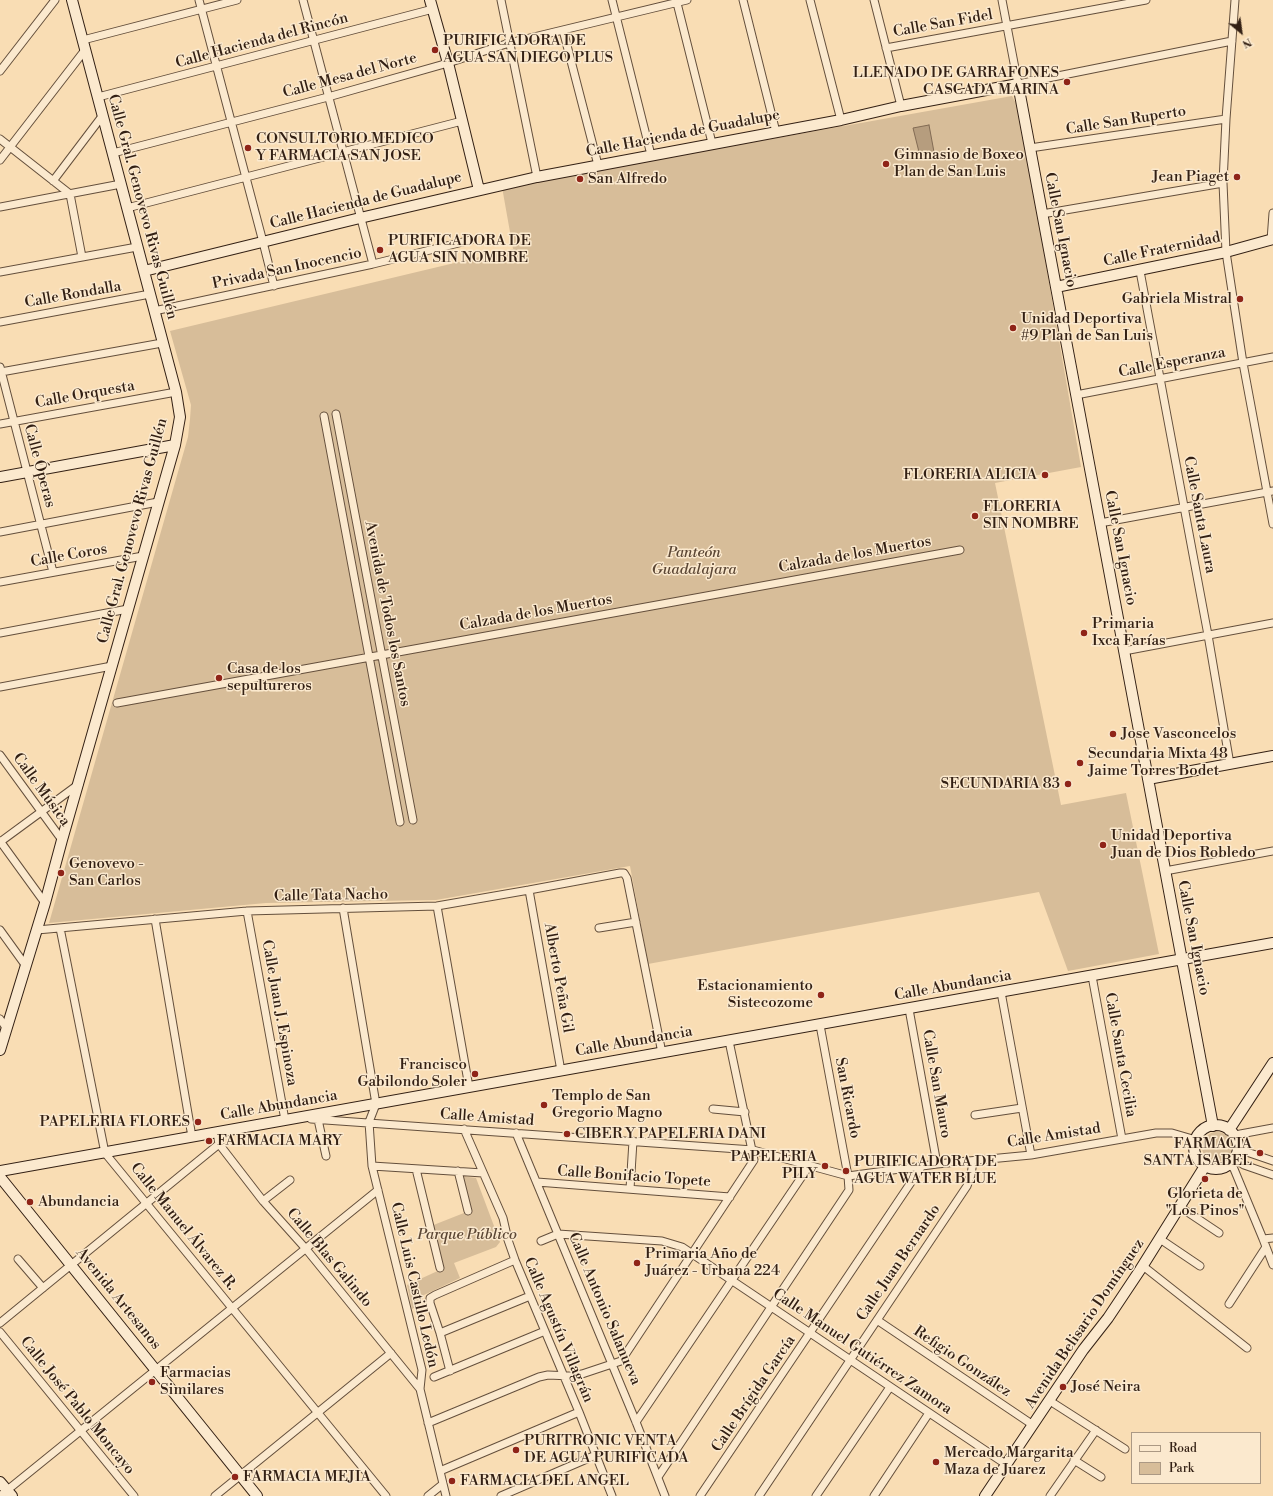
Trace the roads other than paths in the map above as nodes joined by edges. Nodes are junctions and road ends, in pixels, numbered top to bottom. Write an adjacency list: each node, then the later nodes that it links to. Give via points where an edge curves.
1 (55, 0): 29 (street)
2 (72, 0): 21 (street, Calle Gral. Genovevo Rivas Guillén)
3 (200, 0): 17 (street)
4 (237, 0): 17 (street)
5 (303, 0): 22 (street)
6 (501, 0): 24 (street)
7 (612, 0): 18 (street)
8 (687, 0): 15 (street, Calle Mesa del Norte)
9 (743, 0): 39 (street)
10 (810, 0): 36 (street)
11 (874, 0): 25 (street)
12 (1002, 0): 19 (street, Calle San Ignacio)
13 (1146, 0): 19 (street, Calle San Fidel)
14 (1234, 0): 23 (street)
15 (677, 3): 18 (street, Calle Mesa del Norte); 41 (street)
16 (431, 5): 22 (street, Calle Hacienda del Rincón); 27 (street)
17 (202, 9): 21 (street); 28 (street)
18 (616, 18): 20 (street, Calle Mesa del Norte); 46 (street)
19 (1007, 26): 25 (street, Calle San Fidel); 30 (street, Calle San Ignacio)
20 (563, 30): 24 (street, Calle Mesa del Norte); 48 (street)
21 (83, 40): 26 (street, Calle Gral. Genovevo Rivas Guillén)
22 (313, 41): 28 (street, Calle Hacienda del Rincón); 31 (street)
23 (1232, 41): 30 (street, Calle Hacienda de Guadalupe); 35 (street)
24 (509, 43): 27 (street, Calle Mesa del Norte); 50 (street)
25 (886, 48): 33 (street)
26 (85, 50): 32 (street, Calle Gral. Genovevo Rivas Guillén); 42 (street)
27 (448, 63): 31 (street, Calle Mesa del Norte); 37 (street)
28 (217, 66): 32 (street, Calle Hacienda del Rincón); 38 (street)
29 (0, 71)
30 (1018, 84): 33 (street, Calle Hacienda de Guadalupe); 43 (street, Calle San Ignacio)
31 (328, 96): 38 (street, Calle Mesa del Norte); 44 (street)
32 (98, 97): 34 (street, Calle Gral. Genovevo Rivas Guillén)
33 (901, 106): 36 (street, Calle Hacienda de Guadalupe)
34 (103, 115): 45 (street, Calle Gral. Genovevo Rivas Guillén); 51 (street)
35 (1226, 119): 43 (street, Calle San Ruperto); 52 (street)
36 (841, 120): 39 (street, Calle Hacienda de Guadalupe)
37 (462, 121): 44 (street); 54 (street)
38 (231, 122): 45 (street, Calle Mesa del Norte); 49 (street)
39 (776, 132): 41 (street, Calle Hacienda de Guadalupe)
40 (0, 139): 42 (street)
41 (712, 143): 46 (street, Calle Hacienda de Guadalupe)
42 (10, 147): 47 (street); 51 (street)
43 (1030, 148): 59 (street, Calle San Ignacio)
44 (342, 152): 49 (street); 60 (street)
45 (113, 153): 53 (street, Calle Gral. Genovevo Rivas Guillén)
46 (651, 156): 48 (street, Calle Hacienda de Guadalupe)
47 (0, 160)
48 (598, 165): 50 (street, Calle Hacienda de Guadalupe)
49 (246, 177): 57 (street); 63 (street)
50 (537, 177): 54 (street, Calle Hacienda de Guadalupe)
51 (53, 181): 55 (street)
52 (1224, 183): 59 (street); 65 (street)
53 (121, 184): 55 (street); 57 (street, Calle Gral. Genovevo Rivas Guillén)
54 (478, 190): 60 (street, Calle Hacienda de Guadalupe)
55 (70, 194): 56 (street); 66 (street)
56 (0, 207)
57 (127, 208): 64 (street, Calle Gral. Genovevo Rivas Guillén)
58 (1273, 213): 62 (street)
59 (1042, 214): 72 (street, Calle San Ignacio)
60 (360, 218): 63 (street, Calle Hacienda de Guadalupe); 67 (street)
61 (471, 240): 67 (street, Privada San Inocencio)
62 (1272, 240): 65 (street, Calle Fraternidad)
63 (264, 242): 68 (street, Calle Hacienda de Guadalupe); 71 (street)
64 (138, 247): 66 (street); 68 (street, Calle Gral. Genovevo Rivas Guillén)
65 (1226, 252): 69 (street, Calle Fraternidad); 78 (street)
66 (82, 257): 70 (street)
67 (373, 264): 71 (street, Privada San Inocencio)
68 (144, 271): 73 (street, Calle Gral. Genovevo Rivas Guillén)
69 (1140, 271): 72 (street, Calle Fraternidad); 80 (street, Calle Santa Laura)
70 (0, 272)
71 (274, 286): 74 (street, Privada San Inocencio)
72 (1056, 287): 82 (street, Calle San Ignacio)
73 (150, 294): 74 (street, Calle Gral. Genovevo Rivas Guillén); 75 (street, Calle Rondalla)
74 (154, 311): 76 (street, Calle Gral. Genovevo Rivas Guillén)
75 (0, 322)
76 (162, 343): 79 (street); 81 (street, Calle Gral. Genovevo Rivas Guillén)
77 (1273, 357): 78 (street, Calle Esperanza)
78 (1242, 362): 80 (street, Calle Esperanza); 90 (street)
79 (1, 370): 85 (street, Calle Óperas)
80 (1160, 378): 82 (street, Calle Esperanza); 92 (street, Calle Santa Laura)
81 (176, 392): 85 (street, Calle Orquesta); 87 (street, Calle Gral. Genovevo Rivas Guillén, via 180,416)
82 (1076, 394): 93 (street, Calle San Ignacio)
83 (336, 414): 106 (street, Avenida de Todos los Santos)
84 (324, 416): 107 (street, Avenida de Todos los Santos)
85 (14, 421): 86 (street, Calle Orquesta); 88 (street, Calle Óperas)
86 (0, 424)
87 (175, 445): 88 (street); 91 (street, Calle Gral. Genovevo Rivas Guillén)
88 (27, 472): 89 (street); 94 (street, Calle Óperas)
89 (0, 477)
90 (1270, 491): 92 (street); 95 (street)
91 (158, 502): 94 (street); 98 (street, Calle Gral. Genovevo Rivas Guillén)
92 (1184, 507): 93 (street); 104 (street, Calle Santa Laura)
93 (1100, 523): 105 (street, Calle San Ignacio)
94 (41, 524): 96 (street); 99 (street, Calle Óperas)
95 (1273, 524)
96 (0, 532)
97 (960, 550): 106 (street, Calzada de los Muertos)
98 (143, 556): 99 (street, Calle Coros); 101 (street, Calle Gral. Genovevo Rivas Guillén)
99 (53, 572): 100 (street, Calle Coros)
100 (0, 582)
101 (128, 609): 103 (street); 108 (street, Calle Gral. Genovevo Rivas Guillén)
102 (1273, 623): 104 (street)
103 (0, 633)
104 (1208, 635): 105 (street); 113 (street, Calle Santa Laura)
105 (1124, 651): 114 (street, Calle San Ignacio)
106 (381, 655): 107 (street, Calzada de los Muertos); 117 (street, Avenida de Todos los Santos)
107 (369, 657): 110 (street, Calzada de los Muertos); 118 (street, Avenida de Todos los Santos)
108 (112, 666): 109 (street); 115 (street, Calle Gral. Genovevo Rivas Guillén)
109 (0, 687)
110 (117, 703)
111 (0, 755): 116 (street, Calle Música)
112 (1273, 756): 113 (street)
113 (1230, 764): 114 (street)
114 (1148, 779): 122 (street, Calle San Ignacio)
115 (79, 784): 116 (street); 119 (street, Calle Gral. Genovevo Rivas Guillén)
116 (41, 812): 119 (street, Calle Música); 120 (street)
117 (413, 820)
118 (400, 822)
119 (62, 840): 124 (street, Calle Gral. Genovevo Rivas Guillén)
120 (0, 842): 124 (street)
121 (1273, 850): 122 (street)
122 (1165, 871): 135 (street, Calle San Ignacio)
123 (529, 890): 125 (street, Calle Tata Nacho); 129 (street, Calle Tata Nacho, via 624,873); 147 (street, Alberto Peña Gil)
124 (45, 903): 133 (street, Calle Gral. Genovevo Rivas Guillén)
125 (436, 906): 126 (street, Calle Tata Nacho); 148 (street)
126 (343, 908): 127 (street, Calle Tata Nacho); 149 (street)
127 (247, 911): 128 (street, Calle Tata Nacho); 155 (street, Calle Juan J. Espinoza)
128 (155, 919): 130 (street, Calle Tata Nacho); 163 (street)
129 (636, 922): 131 (street); 145 (street)
130 (60, 928): 133 (street, Calle Tata Nacho); 170 (street, Calle Manuel Álvarez R.)
131 (599, 928)
132 (0, 930): 136 (street)
133 (37, 930): 136 (street, Calle Gral. Genovevo Rivas Guillén)
134 (1273, 943): 135 (street, Calle Abundancia)
135 (1182, 960): 137 (street, Calle Abundancia); 157 (street, Calle San Ignacio)
136 (26, 966): 142 (street, Calle Gral. Genovevo Rivas Guillén)
137 (1092, 976): 138 (street, Calle Abundancia); 164 (street, Calle Santa Cecilia)
138 (1001, 992): 139 (street, Calle Abundancia); 150 (street)
139 (909, 1009): 141 (street, Calle Abundancia); 176 (street, Calle San Mauro)
140 (0, 1018): 142 (street)
141 (820, 1025): 143 (street, Calle Abundancia); 185 (street, San Ricardo)
142 (7, 1029): 144 (street, Calle Gral. Genovevo Rivas Guillén)
143 (729, 1041): 145 (street, Calle Abundancia); 152 (street)
144 (0, 1050)
145 (662, 1053): 147 (street, Calle Abundancia)
146 (1273, 1063): 160 (street)
147 (561, 1071): 148 (street, Calle Abundancia)
148 (469, 1087): 149 (street, Calle Abundancia)
149 (376, 1104): 154 (street, Calle Abundancia); 156 (street, Calle Luis Castillo Ledón)
150 (1022, 1108): 153 (street); 171 (street)
151 (713, 1109): 152 (street)
152 (745, 1112): 169 (street)
153 (975, 1115)
154 (318, 1117): 155 (street, Calle Abundancia); 156 (street, Calle Amistad); 172 (street)
155 (284, 1120): 161 (street, Calle Abundancia)
156 (369, 1122): 159 (street, Calle Amistad); 177 (street, Calle Luis Castillo Ledón)
157 (1212, 1126): 160 (street, via 1224,1127); 165 (street, via 1199,1133)
158 (1273, 1128): 160 (street)
159 (464, 1129): 162 (street, Calle Amistad); 184 (street, Calle Agustín Villagrán)
160 (1232, 1132): 168 (street, via 1237,1140)
161 (217, 1133): 163 (street, Calle Abundancia); 167 (street)
162 (516, 1133): 166 (street, Calle Amistad); 189 (street, Calle Antonio Salanueva)
163 (192, 1137): 170 (street, Calle Abundancia)
164 (1122, 1139): 165 (street, Calle Amistad, via 1172,1133); 171 (street, Calle Amistad)
165 (1196, 1140): 180 (street, via 1195,1154)
166 (633, 1142): 169 (street, Calle Amistad); 190 (street)
167 (219, 1144): 193 (street, Calle Blas Galindo); 194 (street)
168 (1238, 1149): 174 (street); 175 (street)
169 (753, 1150): 178 (street, Calle Amistad); 192 (street, via 753,1163)
170 (105, 1152): 182 (street, Calle Abundancia); 194 (street, Calle Manuel Álvarez R.)
171 (1031, 1155): 173 (street, Calle Amistad)
172 (326, 1156)
173 (972, 1160): 176 (street, Calle Amistad); 219 (street, Calle Juan Bernardo, via 967,1186)
174 (1232, 1161): 180 (street, via 1220,1169); 186 (street); 201 (street)
175 (1273, 1161)
176 (937, 1164): 179 (street, Calle Amistad)
177 (372, 1166): 181 (street); 191 (street, Calle Luis Castillo Ledón)
178 (809, 1166): 185 (street, Calle Amistad); 213 (street)
179 (922, 1166): 185 (street, Calle Amistad); 224 (street, Calle Brígida García)
180 (1205, 1166): 195 (street, Avenida Belisario Domínguez)
181 (416, 1169): 183 (street); 211 (street, Calle Luis Castillo Ledón)
182 (0, 1171)
183 (458, 1171): 184 (street); 196 (street)
184 (483, 1173): 207 (street, Calle Agustín Villagrán, via 503,1218)
185 (848, 1176): 217 (street, San Ricardo, via 847,1193)
186 (1273, 1176)
187 (0, 1177): 208 (street, Avenida Artesanos)
188 (290, 1180): 193 (street)
189 (537, 1182): 190 (street, Calle Bonifacio Topete); 198 (street, Calle Antonio Salanueva)
190 (630, 1189): 192 (street, Calle Bonifacio Topete)
191 (378, 1190): 204 (street); 234 (street, Calle Luis Castillo Ledón, via 422,1370)
192 (730, 1196): 205 (street)
193 (264, 1201): 204 (street, Calle Blas Galindo)
194 (147, 1204): 208 (street); 218 (street, Calle Manuel Álvarez R.)
195 (1180, 1206): 197 (street); 200 (street, Avenida Belisario Domínguez)
196 (468, 1211)
197 (1219, 1233)
198 (558, 1234): 202 (street, Calle Manuel Gutiérrez Zamora); 205 (street, Calle Manuel Gutiérrez Zamora, via 662,1241 682,1247); 228 (street, Calle Antonio Salanueva)
199 (1273, 1238): 201 (street)
200 (1160, 1239): 210 (street); 212 (street, Avenida Belisario Domínguez)
201 (1263, 1239): 203 (street)
202 (541, 1241)
203 (1266, 1247): 209 (street); 216 (street)
204 (306, 1248): 218 (street); 226 (street, Calle Blas Galindo)
205 (692, 1254): 213 (street, Calle Manuel Gutiérrez Zamora); 228 (street, via 621,1360)
206 (18, 1259): 214 (street)
207 (514, 1260): 215 (street, Calle Agustín Villagrán); 223 (street, via 430,1298)
208 (72, 1265): 214 (street); 229 (street, Avenida Artesanos)
209 (1273, 1265)
210 (1200, 1266)
211 (440, 1268)
212 (1141, 1268): 225 (street, via 1157,1276); 235 (street, Avenida Belisario Domínguez)
213 (731, 1280): 217 (street, Calle Manuel Gutiérrez Zamora); 240 (street)
214 (43, 1288): 220 (street)
215 (530, 1296): 221 (street, Calle Agustín Villagrán); 223 (street)
216 (1229, 1304)
217 (772, 1307): 224 (street, Calle Manuel Gutiérrez Zamora); 250 (street, San Ricardo)
218 (232, 1308): 229 (street); 237 (street, Calle Manuel Álvarez R.)
219 (877, 1320): 227 (street, Calle Juan Bernardo); 241 (street, Refigio González)
220 (0, 1323)
221 (545, 1331): 230 (street); 231 (street, Calle Agustín Villagrán)
222 (0, 1332): 243 (street, Calle José Pablo Moncayo)
223 (440, 1333): 230 (street)
224 (810, 1333): 227 (street, Calle Manuel Gutiérrez Zamora); 264 (street, Calle Brígida García)
225 (1247, 1348)
226 (391, 1353): 234 (street, Calle Blas Galindo); 237 (street)
227 (850, 1360): 233 (street, Calle Manuel Gutiérrez Zamora); 265 (street, Calle Juan Bernardo)
228 (613, 1365): 231 (street, via 582,1374); 240 (street, Calle Antonio Salanueva)
229 (156, 1370): 243 (street); 249 (street, Avenida Artesanos)
230 (450, 1370): 232 (street)
231 (563, 1375): 236 (street, Calle Agustín Villagrán); 239 (street, via 539,1377)
232 (434, 1377)
233 (890, 1387): 238 (street, Calle Manuel Gutiérrez Zamora); 266 (street)
234 (420, 1389): 239 (street, Calle Luis Castillo Ledón)
235 (1050, 1401): 241 (street, Avenida Belisario Domínguez); 242 (street)
236 (579, 1412): 245 (street, Calle Agustín Villagrán); 248 (street)
237 (318, 1413): 249 (street); 258 (street, Calle Manuel Álvarez R.)
238 (929, 1413): 247 (street, Calle Manuel Gutiérrez Zamora); 267 (street)
239 (428, 1422): 248 (street, Calle Luis Castillo Ledón)
240 (636, 1422): 250 (street, Calle Antonio Salanueva)
241 (1034, 1425): 247 (street, Avenida Belisario Domínguez)
242 (1096, 1430): 244 (street); 246 (street)
243 (81, 1431): 254 (street); 255 (street, Calle José Pablo Moncayo)
244 (1124, 1449)
245 (596, 1455): 261 (street); 262 (street, Calle Agustín Villagrán)
246 (1074, 1460): 251 (street); 269 (street)
247 (1007, 1465): 268 (street, Avenida Belisario Domínguez)
248 (440, 1471): 253 (street, Calle Luis Castillo Ledón)
249 (240, 1475): 256 (street); 257 (street, Avenida Artesanos)
250 (658, 1477): 263 (street, Calle Antonio Salanueva)
251 (1101, 1477)
252 (0, 1482): 254 (street)
253 (443, 1484): 259 (street); 260 (street, Calle Luis Castillo Ledón)
254 (6, 1494)
255 (134, 1496)
256 (215, 1496)
257 (257, 1496)
258 (386, 1496)
259 (428, 1496)
260 (446, 1496)
261 (501, 1496)
262 (612, 1496)
263 (665, 1496)
264 (700, 1496)
265 (759, 1496)
266 (816, 1496)
267 (874, 1496)
268 (985, 1496)
269 (1050, 1496)

